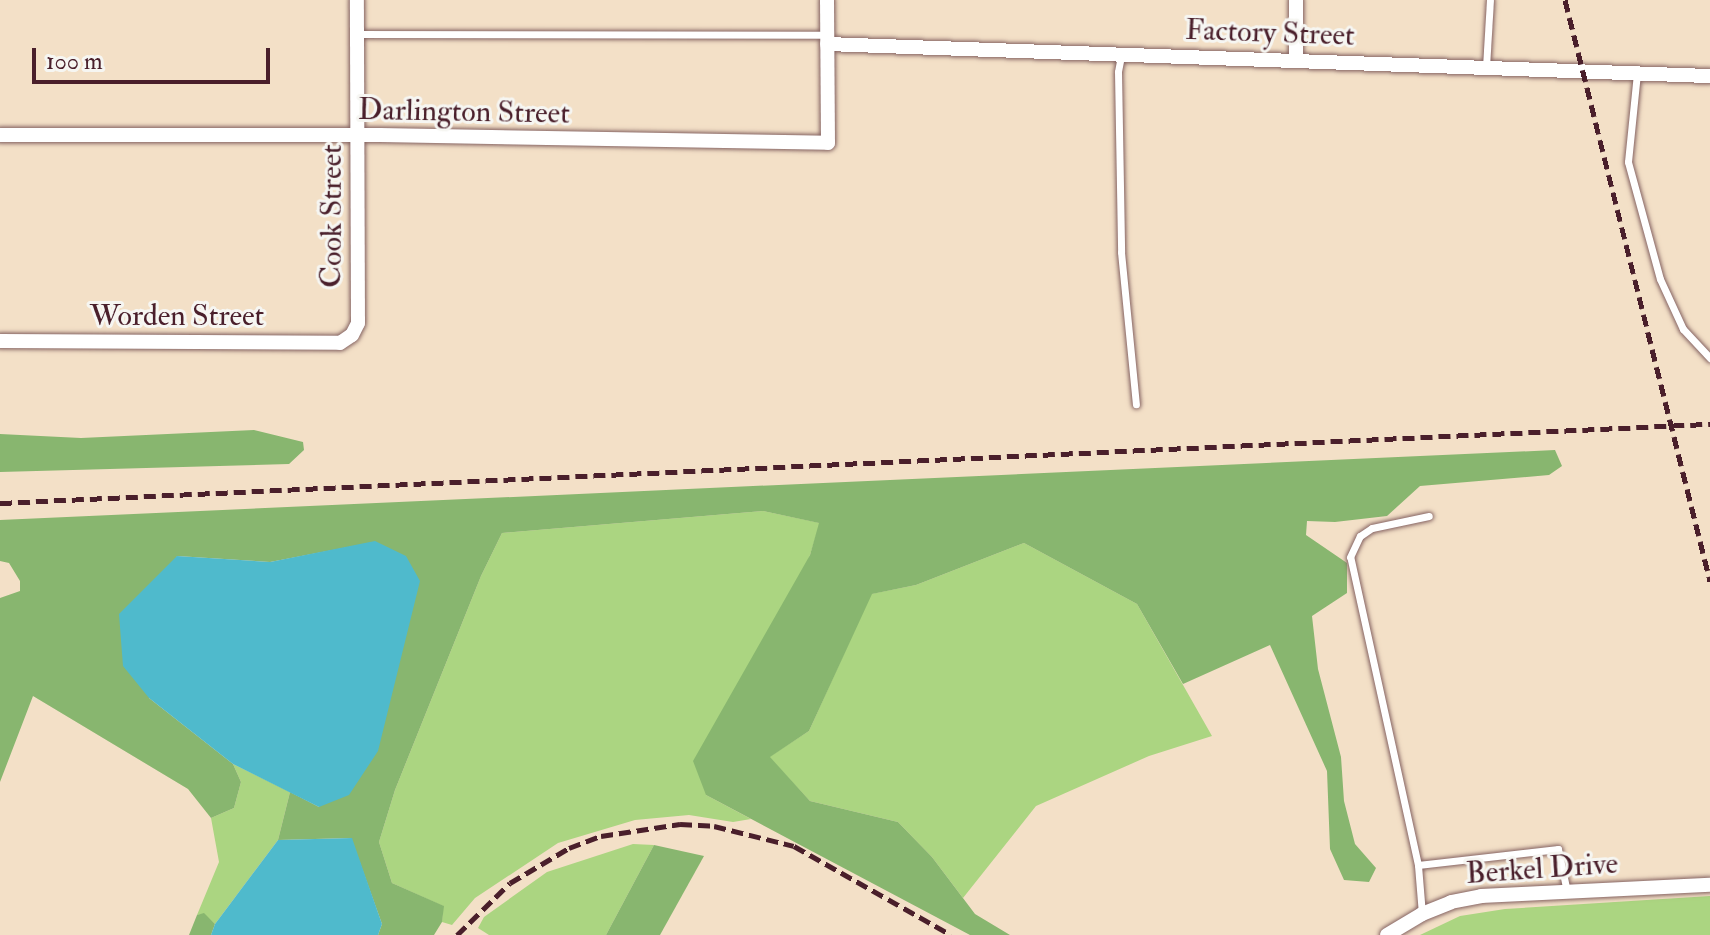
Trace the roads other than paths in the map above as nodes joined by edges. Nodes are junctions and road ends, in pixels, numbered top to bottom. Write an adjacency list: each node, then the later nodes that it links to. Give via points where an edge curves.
1 (357, 0): 5 (street, Cook Street)
2 (827, 0): 6 (street)
3 (1296, 0): 8 (street)
4 (1490, 0): 9 (lane)
5 (357, 34): 6 (lane); 13 (street, Cook Street)
6 (827, 39): 7 (street, Factory Street); 13 (street, Darlington Street, via 828,143)
7 (1121, 54): 8 (street, Factory Street); 17 (lane, via 1121,252)
8 (1296, 60): 9 (street, Factory Street)
9 (1486, 69): 10 (street, Factory Street)
10 (1637, 73): 11 (street, Factory Street); 16 (lane, via 1628,162 1660,279 1683,329)
11 (1710, 76)
12 (0, 135): 13 (street, Darlington Street)
13 (359, 136): 14 (street, Cook Street, via 358,323)
14 (352, 335): 15 (street, Worden Street, via 340,343)
15 (0, 341)
16 (1710, 358)
17 (1136, 404)
18 (1429, 516): 19 (lane, via 1372,528 1360,536 1350,557)
19 (1418, 865): 21 (lane, via 1558,849); 22 (lane)
20 (1710, 885): 21 (street, Berkel Drive)
21 (1567, 892): 22 (street, Berkel Drive, via 1481,896)
22 (1422, 914): 23 (street, Berkel Drive)
23 (1387, 935)

